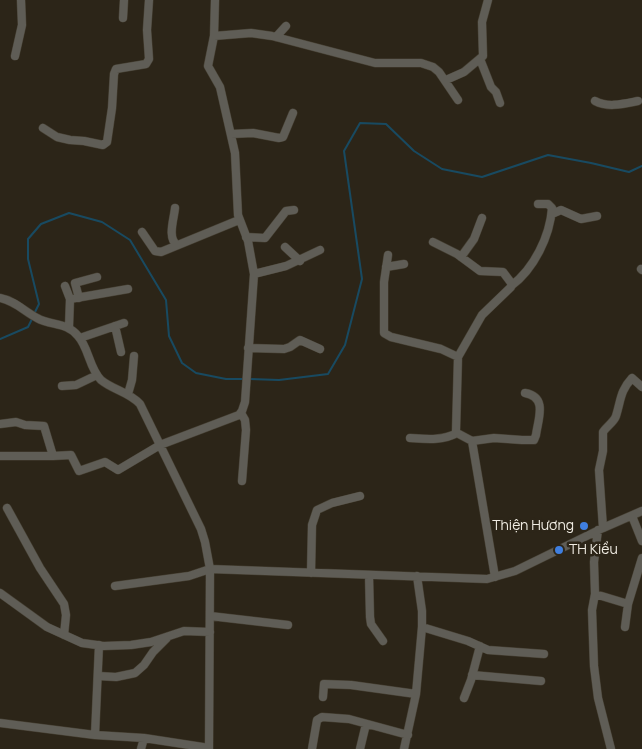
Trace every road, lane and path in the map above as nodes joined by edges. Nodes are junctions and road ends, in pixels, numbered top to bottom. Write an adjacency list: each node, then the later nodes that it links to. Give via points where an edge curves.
1 (21, 0): 10 (street, via 22,25)
2 (124, 0): 6 (street)
3 (148, 0): 18 (street, via 149,59 146,64 116,69 107,142 70,140)
4 (215, 0): 8 (street)
5 (488, 0): 11 (street, via 482,22 484,56)
6 (123, 18)
7 (286, 26): 9 (street)
8 (214, 36): 9 (street, via 245,32); 19 (street, via 208,66 220,87)
9 (276, 37): 12 (street, via 375,63 421,63 433,68)
10 (15, 56)
11 (480, 59): 12 (street, via 464,72); 16 (street)
12 (446, 80): 13 (street)
13 (458, 100)
14 (595, 101): 15 (street, via 611,105)
15 (638, 101)
16 (500, 103)
17 (294, 113): 19 (street, via 283,137)
18 (42, 128)
19 (231, 134): 26 (street, via 237,161)
20 (538, 204): 23 (street, via 548,204)
21 (175, 208): 30 (street, via 172,236)
22 (294, 210): 28 (street, via 286,211 265,238)
23 (552, 214): 24 (street, via 561,210 581,219); 42 (street, via 538,254)
24 (597, 216)
25 (482, 218): 34 (street, via 474,239)
26 (239, 220): 28 (street); 30 (street)
27 (142, 232): 30 (street, via 155,251 161,252)
28 (246, 237): 38 (street)
29 (433, 242): 34 (street)
30 (177, 245)
31 (285, 246): 35 (street)
32 (320, 250): 35 (street)
33 (388, 255): 37 (street)
34 (461, 257): 42 (street, via 480,271 503,272)
35 (300, 261): 38 (street)
36 (404, 264): 37 (street)
37 (386, 267): 55 (street, via 384,333)
38 (254, 274): 51 (street)
39 (97, 277): 40 (street)
40 (88, 279): 44 (street); 46 (street, via 75,282)
41 (65, 286): 46 (street)
42 (511, 286): 55 (street, via 482,315)
43 (128, 289): 44 (street)
44 (92, 295): 46 (street)
45 (0, 298): 49 (street, via 13,302 41,320)
46 (75, 298): 49 (street)
47 (124, 323): 48 (street)
48 (115, 326): 50 (street); 53 (street)
49 (68, 327): 50 (street)
50 (80, 338): 56 (street)
51 (248, 348): 52 (street, via 287,348 300,340); 61 (street, via 246,394)
52 (320, 350)
53 (121, 352)
54 (134, 356): 60 (street)
55 (458, 357): 63 (street)
56 (97, 375): 57 (street, via 76,385); 60 (street)
57 (62, 386)
58 (642, 388): 74 (street, via 632,378 625,385 616,417 603,432 599,470)
59 (525, 393): 65 (street, via 533,394 540,404 534,440 494,438)
60 (128, 394): 66 (street, via 140,404)
61 (240, 413): 66 (street); 69 (street, via 246,430)
62 (0, 424): 68 (street, via 16,422 44,426)
63 (457, 433): 64 (street, via 438,439); 65 (street)
64 (410, 438)
65 (472, 441): 82 (street)
66 (160, 445): 68 (street, via 118,470 106,462 79,471 71,455); 77 (street, via 201,529)
67 (0, 456): 68 (street)
68 (53, 456)
69 (242, 481)
70 (360, 496): 78 (street, via 317,510 312,525)
71 (7, 508): 92 (street, via 64,604)
72 (642, 511): 73 (street)
73 (632, 516): 74 (street); 75 (street)
74 (600, 529): 82 (street, via 515,571); 85 (street, via 594,562)
75 (642, 541)
76 (642, 558): 81 (street)
77 (210, 569): 78 (street); 83 (street, via 189,576); 87 (street)
78 (311, 573): 79 (street)
79 (369, 575): 80 (street); 94 (street, via 371,624)
80 (417, 576): 82 (street); 89 (street)
81 (639, 576): 86 (street)
82 (495, 577)
83 (115, 586)
84 (0, 593): 92 (street, via 46,627)
85 (595, 594): 86 (street); 114 (street, via 592,610 594,666 598,698)
86 (628, 604): 90 (street)
87 (210, 616): 88 (street); 91 (street)
88 (288, 625)
89 (422, 627): 96 (street); 101 (street)
90 (625, 627)
91 (210, 632): 93 (street, via 184,630); 109 (street)
92 (64, 635): 95 (street, via 82,643)
93 (171, 635): 95 (street, via 132,646); 99 (street, via 134,673)
94 (384, 641)
95 (99, 645): 99 (street)
96 (480, 646): 97 (street, via 488,650); 98 (street)
97 (544, 654)
98 (472, 675): 100 (street); 103 (street)
99 (98, 676): 106 (street)
100 (541, 681)
101 (416, 694): 102 (street, via 324,684); 107 (street)
102 (323, 697)
103 (464, 698)
104 (0, 723): 106 (street)
105 (366, 724): 107 (street); 111 (street, via 349,719 319,718); 112 (street)
106 (95, 735): 108 (street)
107 (408, 735): 113 (street)
108 (144, 738): 109 (street); 110 (street)
109 (209, 748)
110 (141, 749)
111 (312, 749)
112 (360, 749)
113 (404, 749)
114 (611, 749)

